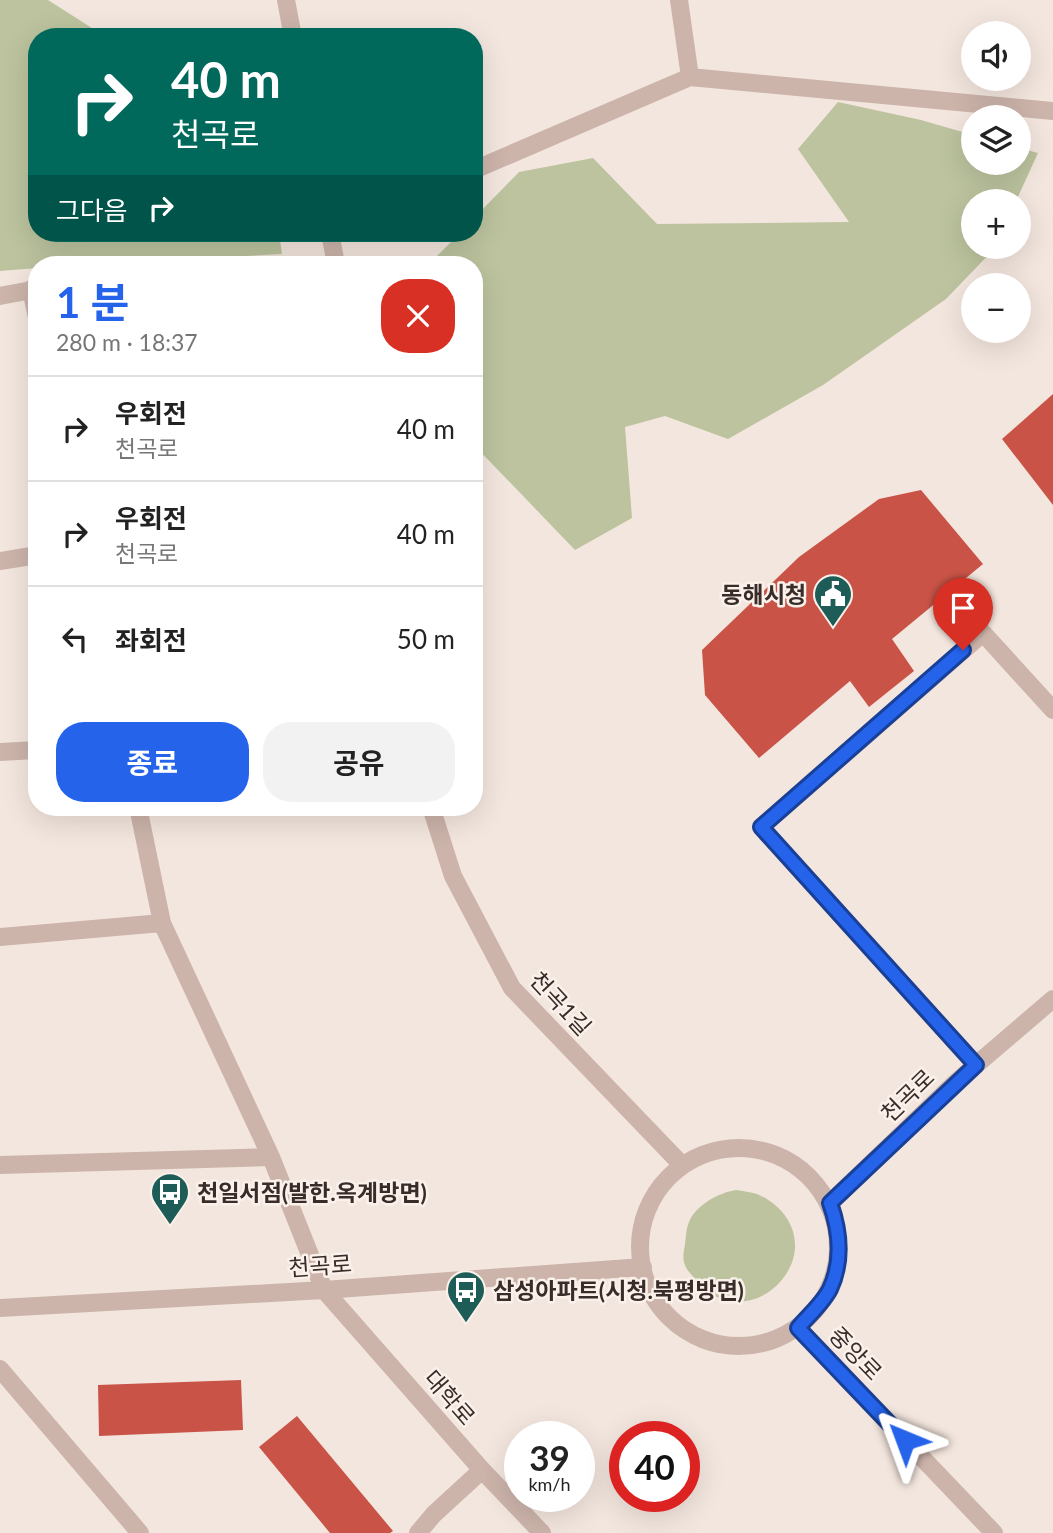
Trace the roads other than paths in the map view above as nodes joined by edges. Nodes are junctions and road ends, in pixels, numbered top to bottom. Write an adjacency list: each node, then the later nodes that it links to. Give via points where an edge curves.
1 (286, 0): 3 (street)
2 (679, 0): 4 (street)
3 (291, 28)
4 (690, 77): 5 (street); 6 (street)
5 (1053, 111)
6 (483, 166)
7 (28, 290): 8 (street)
8 (0, 296)
9 (28, 556): 10 (street)
10 (0, 561)
11 (1053, 710): 19 (street, via 983,633 761,827)
12 (28, 750): 13 (street)
13 (0, 752)
14 (140, 816): 16 (street, 대학로)
15 (434, 816): 22 (street, 천곡1길, via 453,876 512,988)
16 (163, 923): 17 (street); 20 (street, 대학로)
17 (0, 937)
18 (1053, 999): 19 (street, 천곡로)
19 (976, 1065): 23 (street, 천곡로)
20 (271, 1157): 21 (street); 25 (street, 대학로)
21 (0, 1165)
22 (682, 1165): 23 (street, via 716,1149 736,1146 771,1151 809,1174); 24 (street, via 657,1189 647,1208 639,1253)
23 (830, 1203): 27 (street, via 837,1222 839,1257 829,1291)
24 (643, 1267): 25 (street, 천곡로); 27 (street, via 649,1289 668,1318 702,1340 736,1347 762,1344)
25 (324, 1290): 26 (street, 천곡로); 29 (street, 대학로)
26 (0, 1308)
27 (798, 1328): 33 (street, 중앙로)
28 (0, 1369): 30 (street)
29 (482, 1470): 31 (street); 32 (street, 대학로)
30 (141, 1533)
31 (418, 1533)
32 (542, 1533)
33 (994, 1533)

